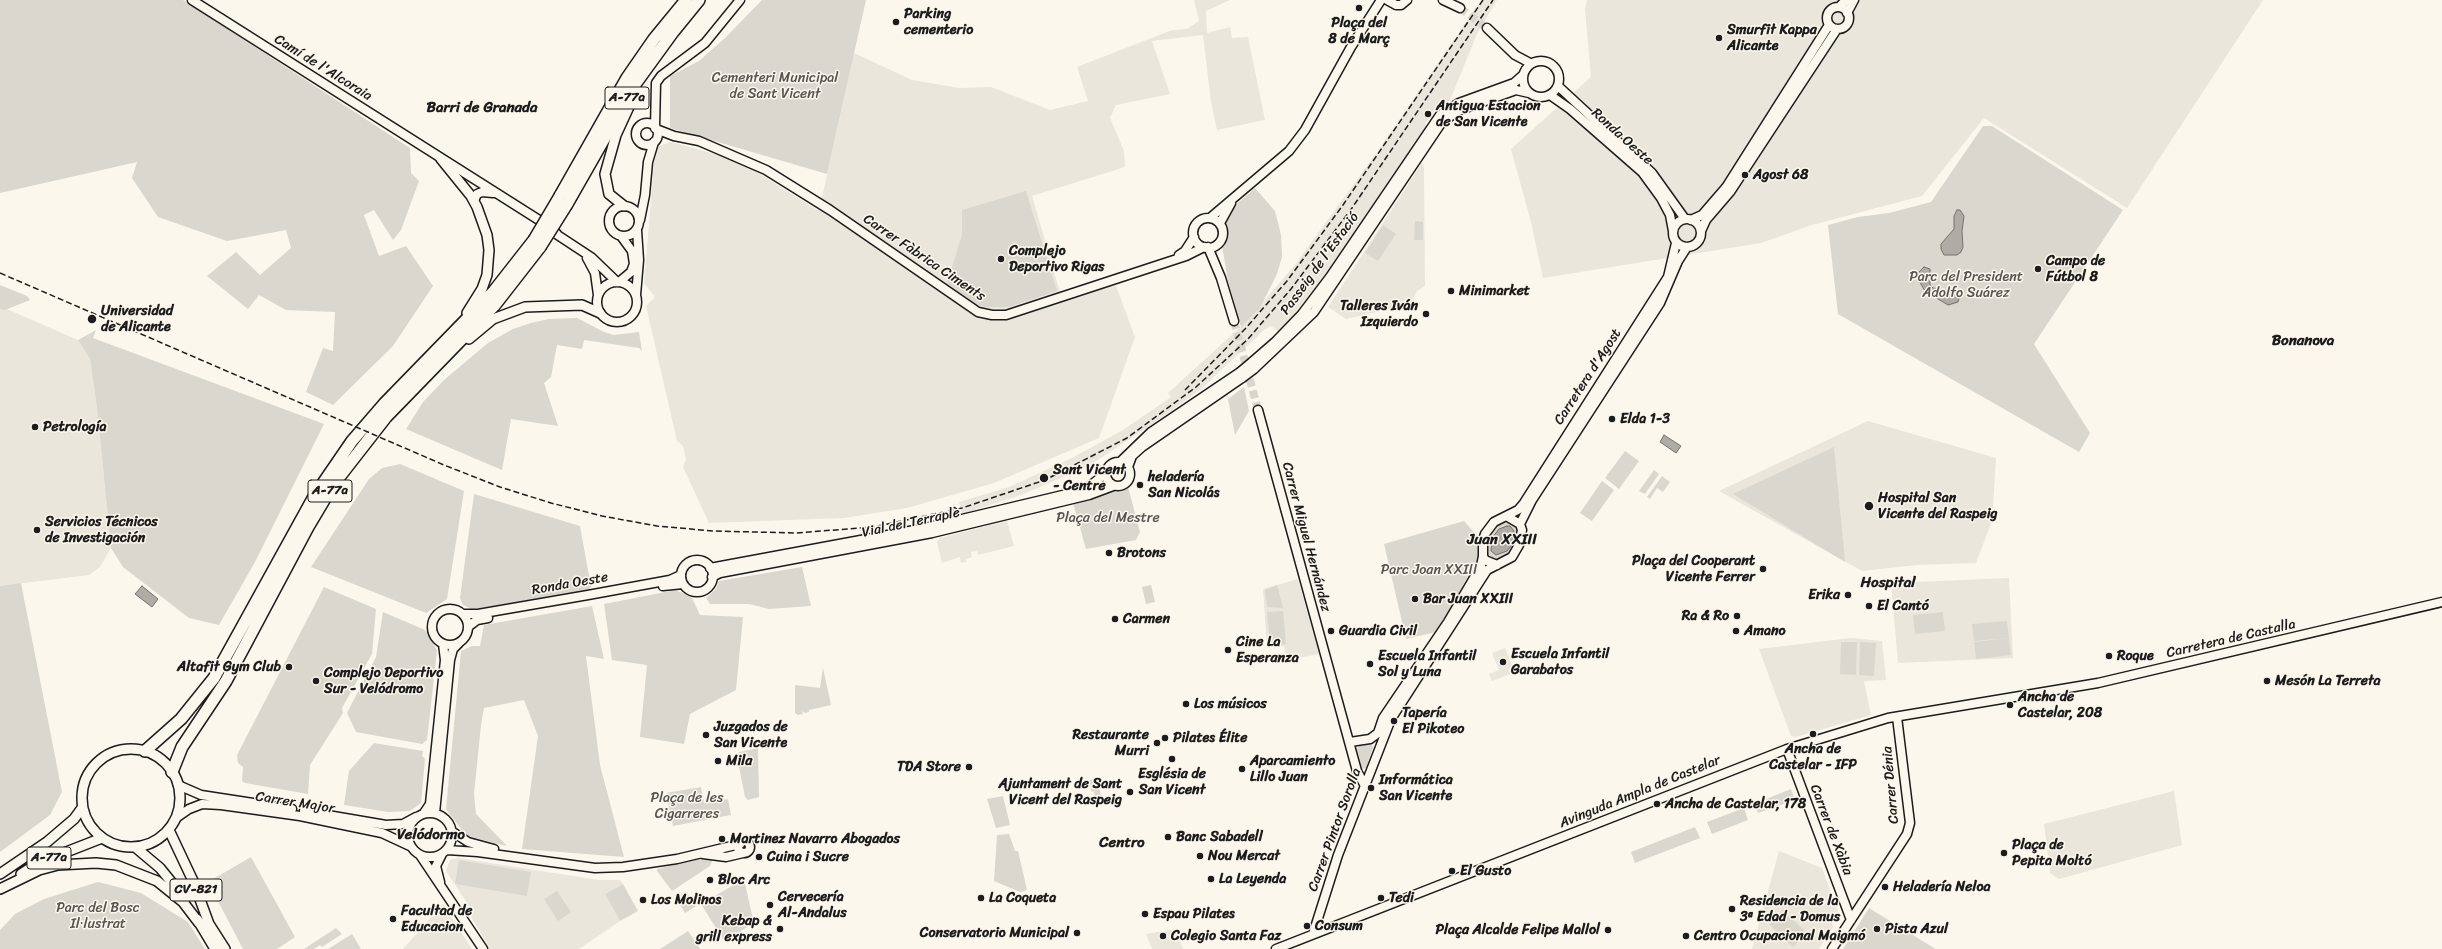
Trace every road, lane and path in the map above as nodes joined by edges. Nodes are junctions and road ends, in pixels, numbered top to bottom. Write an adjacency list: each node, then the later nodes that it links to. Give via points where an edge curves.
1 (192, 0): 29 (main road, Camí de l'Alcoraia)
2 (686, 0): 34 (highway, A-77a, via 654,39 616,96)
3 (699, 0): 34 (highway, A-77a, via 636,83)
4 (705, 0): 36 (main road, A-77a, via 668,44 641,85 616,135 605,180 609,194)
5 (740, 0): 23 (main road, via 705,43 661,76 654,88)
6 (1407, 0): 10 (main road, via 1401,5)
7 (1443, 0): 12 (main road)
8 (1846, 0): 11 (main road)
9 (1854, 0): 13 (main road)
10 (1386, 1): 32 (main road, via 1376,9 1305,130 1283,156)
11 (1839, 7): 13 (main road); 14 (main road, via 1829,11 1826,18)
12 (1460, 8)
13 (1848, 13): 16 (main road, via 1846,25)
14 (1829, 25): 16 (main road); 40 (main road, via 1726,186 1702,215)
15 (1487, 28): 17 (main road)
16 (1837, 29): 44 (main road, via 1738,180)
17 (1515, 55): 18 (main road); 19 (main road)
18 (1530, 63): 19 (main road); 20 (main road, via 1538,60 1547,61 1555,66 1558,71)
19 (1524, 72): 21 (main road, via 1523,84); 61 (main road, Passeig de l'Estació, via 1514,84 1452,107 1440,115 1307,308)
20 (1558, 86): 22 (main road); 40 (main road, Ronda Oeste, via 1652,173)
21 (1529, 93): 22 (main road, via 1536,97); 61 (main road, Passeig de l'Estació, via 1516,90 1460,110 1442,122 1314,312)
22 (1550, 95): 43 (main road, Ronda Oeste, via 1570,109 1642,172 1670,215)
23 (655, 107): 24 (main road); 25 (main road)
24 (644, 124): 25 (main road); 28 (main road, via 638,127 636,134)
25 (655, 128): 26 (main road, Carrer Fàbrica Ciments); 27 (main road, via 657,135)
26 (674, 136): 27 (main road, Carrer Fàbrica Ciments); 54 (main road, Carrer Fàbrica Ciments, via 698,141 766,170 830,210 978,312 1006,315)
27 (654, 142): 28 (main road); 30 (main road)
28 (641, 144): 30 (main road)
29 (441, 159): 31 (main road, Camí de l'Alcoraia); 35 (main road, A-77a, via 462,182); 37 (main road, Camí de l'Alcoraia)
30 (648, 162): 33 (main road)
31 (484, 191): 35 (main road, via 478,194); 37 (main road, Camí de l'Alcoraia); 45 (main road, Camí de l'Alcoraia)
32 (1239, 192): 38 (main road); 41 (main road)
33 (645, 195): 36 (main road); 39 (main road)
34 (564, 200): 49 (highway, A-77a, bridge)
35 (474, 201): 67 (main road, A-77a, via 485,229 489,250 487,275 480,294 455,327 368,417 340,451)
36 (625, 206): 39 (main road, via 635,211); 46 (main road, via 615,209 609,220 613,232)
37 (526, 213): 45 (main road, Camí de l'Alcoraia)
38 (1210, 218): 41 (main road); 47 (main road, via 1197,223)
39 (640, 220): 42 (main road)
40 (1688, 220): 43 (main road, via 1677,223); 44 (main road, via 1697,224)
41 (1220, 223): 48 (main road, via 1223,231)
42 (637, 230): 46 (main road, via 627,236); 58 (main road, via 639,260)
43 (1673, 231): 50 (main road)
44 (1700, 231): 52 (main road, via 1698,242)
45 (557, 234): 53 (main road)
46 (621, 236): 56 (main road, via 632,251 634,264 631,272)
47 (1194, 237): 51 (main road); 54 (main road, Carrer Fàbrica Ciments, via 1186,251)
48 (1219, 242): 51 (main road); 55 (main road, via 1217,256)
49 (537, 243): 65 (highway, A-77a, via 494,306); 67 (highway, A-77a, via 469,318 374,415)
50 (1676, 243): 52 (main road); 63 (main road, Carretera d'Agost, via 1668,277)
51 (1206, 247): 54 (main road, Carrer Fàbrica Ciments); 55 (main road)
52 (1687, 248): 63 (main road, Carretera d'Agost, via 1678,262 1666,293)
53 (582, 251): 56 (main road); 57 (main road, via 592,265)
54 (1172, 260)
55 (1221, 278): 60 (main road)
56 (618, 282): 57 (main road, via 606,286); 58 (main road, via 630,287)
57 (598, 295): 59 (main road)
58 (636, 296): 59 (main road, via 634,312 624,320 613,321)
59 (600, 313): 65 (main road, A-77a, via 582,305 560,305 525,307 499,316 475,332 388,419)
60 (1234, 321)
61 (1252, 366): 62 (main road, Passeig de l'Estació, bridge)
62 (1241, 375): 66 (main road, Passeig de l'Estació, via 1152,432); 68 (main road, Passeig de l'Estació, via 1142,447 1132,456)
63 (1588, 408): 71 (main road, Carretera d'Agost, via 1524,503); 72 (main road, Carretera d'Agost)
64 (1258, 410): 87 (main road, Carrer Miguel Hernández)
65 (382, 422): 92 (highway, A-77a, via 320,506 226,681 182,747)
66 (1120, 462): 68 (main road); 69 (main road, via 1110,465)
67 (334, 466): 90 (highway, A-77a, via 291,536 214,678 181,719)
68 (1128, 467): 70 (main road, via 1130,475 1127,483)
69 (1105, 474): 70 (main road, via 1106,480); 75 (main road, Vial del Terraplè, via 1086,488 1059,496 920,529)
70 (1113, 486): 77 (main road, Vial del Terraplè, via 1089,495 932,533 720,573)
71 (1508, 517): 72 (main road); 73 (main road, via 1494,522 1485,534)
72 (1520, 524): 74 (main road, via 1522,530 1519,545 1512,556)
73 (1483, 556): 74 (main road, via 1485,560); 86 (main road, via 1480,566 1448,622 1383,718 1378,733)
74 (1500, 564): 88 (main road, Carrer Pintor Sorolla, via 1487,570 1390,719 1385,737)
75 (710, 568): 76 (main road, via 704,562 693,560 685,565); 77 (main road)
76 (681, 575): 78 (main road); 80 (main road, Ronda Oeste, via 670,580 478,614)
77 (712, 577): 78 (main road, via 707,588 702,591 688,589)
78 (683, 584): 81 (main road, Ronda Oeste, via 479,619)
79 (2442, 602): 84 (main road, Carretera de Castalla, via 2098,683)
80 (463, 614): 81 (main road); 83 (main road, Ronda Oeste, via 453,608 447,608 435,617 432,631 436,639)
81 (469, 626): 82 (main road, via 467,636)
82 (459, 643): 83 (main road); 98 (main road, via 453,649 450,660)
83 (443, 644): 97 (main road, via 444,660 430,804)
84 (2024, 696): 85 (main road, Avinguda Ampla de Castelar)
85 (1897, 717): 89 (main road, Avinguda Ampla de Castelar); 113 (main road, Carrer Dénia, via 1910,823 1907,834)
86 (1370, 739): 87 (main road); 88 (main road)
87 (1350, 742): 91 (main road, Carrer Miguel Hernández)
88 (1378, 749): 93 (main road, Carrer Pintor Sorolla)
89 (1787, 749): 113 (main road, Carrer de Xàbia); 115 (main road, Avinguda Ampla de Castelar)
90 (145, 751): 92 (main road, via 156,756); 96 (main road, via 126,749 99,760 89,772 83,787)
91 (1357, 771): 93 (main road, via 1364,774); 95 (main road, Carrer Miguel Hernández)
92 (172, 772): 94 (main road)
93 (1370, 772): 95 (main road, Carrer Pintor Sorolla)
94 (178, 785): 99 (main road, Carrer Major, via 207,796 386,825 403,824); 100 (main road, via 179,808)
95 (1365, 786): 115 (main road, Carrer Pintor Sorolla)
96 (82, 808): 103 (main road, via 93,830); 110 (main road, A-77a, via 74,819 47,842)
97 (424, 813): 98 (main road); 99 (main road)
98 (435, 813): 102 (main road, via 444,818)
99 (416, 817): 104 (main road, via 408,831)
100 (176, 818): 101 (main road); 104 (main road, Carrer Major, via 202,804 221,805 300,816 367,830 399,839)
101 (169, 830): 105 (main road, via 159,838); 117 (main road, CV-821, via 194,883 209,924)
102 (452, 832): 106 (main road, via 452,839); 109 (main road, via 468,842)
103 (102, 838): 105 (main road, via 123,847); 112 (main road, A-77a, via 38,863)
104 (410, 846): 108 (main road)
105 (135, 848): 114 (main road, CV-821, via 176,885)
106 (444, 852): 108 (main road, via 435,857); 109 (main road); 111 (main road, via 436,866)
107 (698, 853): 107 (main road, via 726,857 749,850 750,844 746,841); 109 (main road, via 636,866 596,868)
108 (420, 855): 111 (main road)
109 (520, 856)
110 (0, 874)
111 (442, 886): 118 (main road)
112 (0, 888): 114 (main road, via 58,865 96,862 116,865 157,881 183,902)
113 (1851, 920): 120 (main road, Carrer Dénia)
114 (199, 923): 116 (main road, CV-821)
115 (1313, 934): 119 (main road, Avinguda Ampla de Castelar)
116 (215, 949)
117 (225, 949)
118 (483, 949)
119 (1276, 949)
120 (1832, 949)

